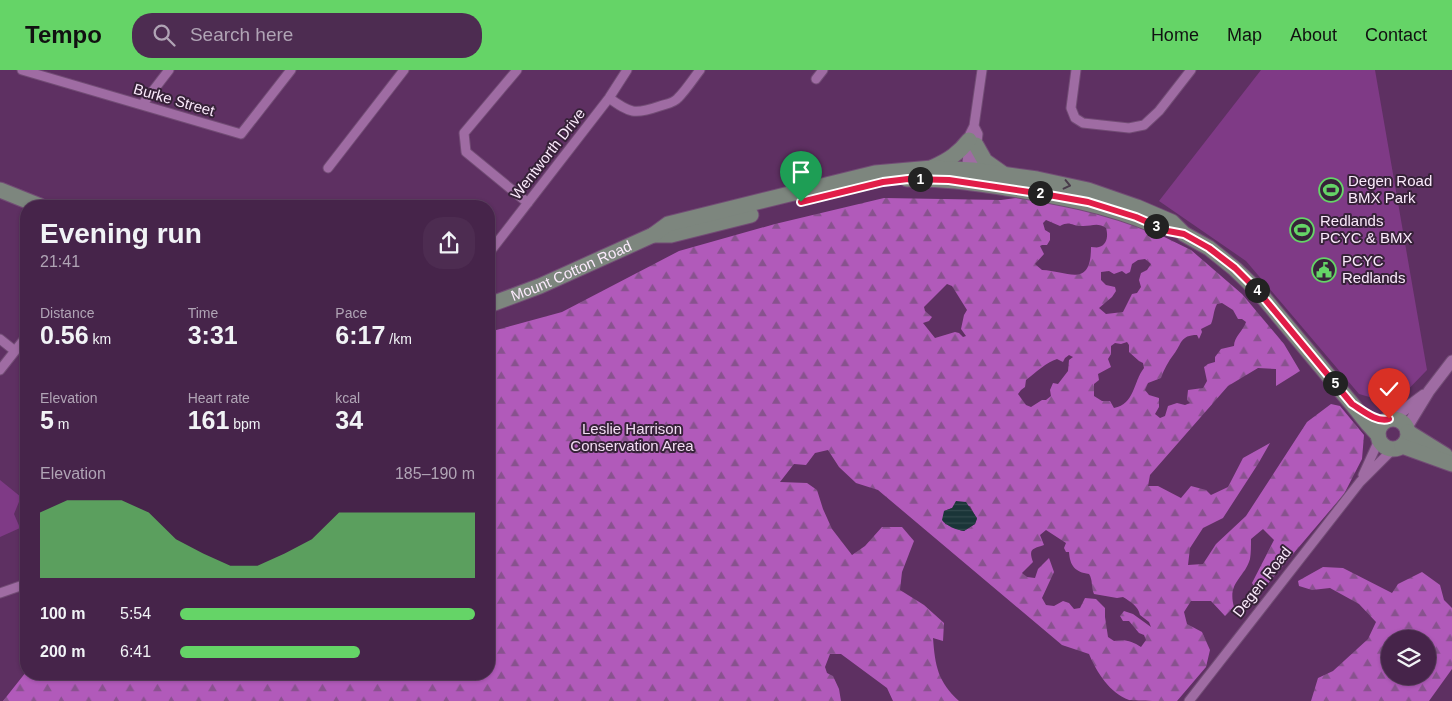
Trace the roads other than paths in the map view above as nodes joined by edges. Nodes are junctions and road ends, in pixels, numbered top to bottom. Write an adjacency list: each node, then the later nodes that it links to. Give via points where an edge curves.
1 (22, 70): 14 (street, Burke Street)
2 (169, 70): 14 (street)
3 (292, 70): 14 (street, Burke Street, via 241,134)
4 (404, 70): 16 (street)
5 (517, 70): 22 (street, via 464,133 466,152)
6 (628, 70): 13 (street, Wentworth Drive)
7 (700, 70): 13 (street, via 676,100 649,110 630,111)
8 (823, 70): 12 (street)
9 (982, 70): 15 (street)
10 (1076, 70): 11 (street, via 1071,108 1075,118 1083,123 1129,128 1144,125 1159,111)
11 (1191, 70)
12 (816, 79)
13 (609, 98): 22 (street, Wentworth Drive)
14 (142, 105)
15 (973, 137): 17 (main road, via 960,152); 18 (main road, via 985,161); 19 (street)
16 (328, 168)
17 (932, 168): 19 (main road, Mount Cotton Road); 24 (main road, Mount Cotton Road, via 875,174 668,224)
18 (1002, 173): 19 (main road, Mount Cotton Road); 23 (main road, Mount Cotton Road, one-way to 23, via 1066,185 1137,206 1172,222)
19 (969, 176): 23 (main road, Mount Cotton Road, via 1088,202); 24 (main road, Mount Cotton Road, via 883,182 671,235)
20 (0, 190): 21 (main road)
21 (25, 200)
22 (528, 203): 25 (street, Wentworth Drive)
23 (1184, 234): 33 (main road, Mount Cotton Road, via 1235,268 1258,291)
24 (653, 235): 26 (main road, Mount Cotton Road)
25 (495, 245)
26 (495, 303)
27 (0, 339): 29 (street)
28 (20, 345): 29 (street)
29 (15, 351): 31 (street)
30 (1452, 361): 32 (street)
31 (0, 370)
32 (1429, 391): 34 (street); 35 (street)
33 (1352, 404): 34 (main road, Mount Cotton Road, via 1372,416); 36 (main road, Mount Cotton Road)
34 (1389, 419): 35 (main road, via 1401,421); 36 (main road, via 1380,426)
35 (1407, 430): 37 (main road, via 1407,440); 38 (main road)
36 (1379, 437): 37 (main road, via 1385,446); 40 (street, Degen Road)
37 (1397, 447): 39 (main road); 40 (street, Degen Road)
38 (1452, 459)
39 (1452, 464)
40 (1360, 482): 43 (street, Degen Road)
41 (20, 586): 42 (street)
42 (0, 593)
43 (1189, 701)

